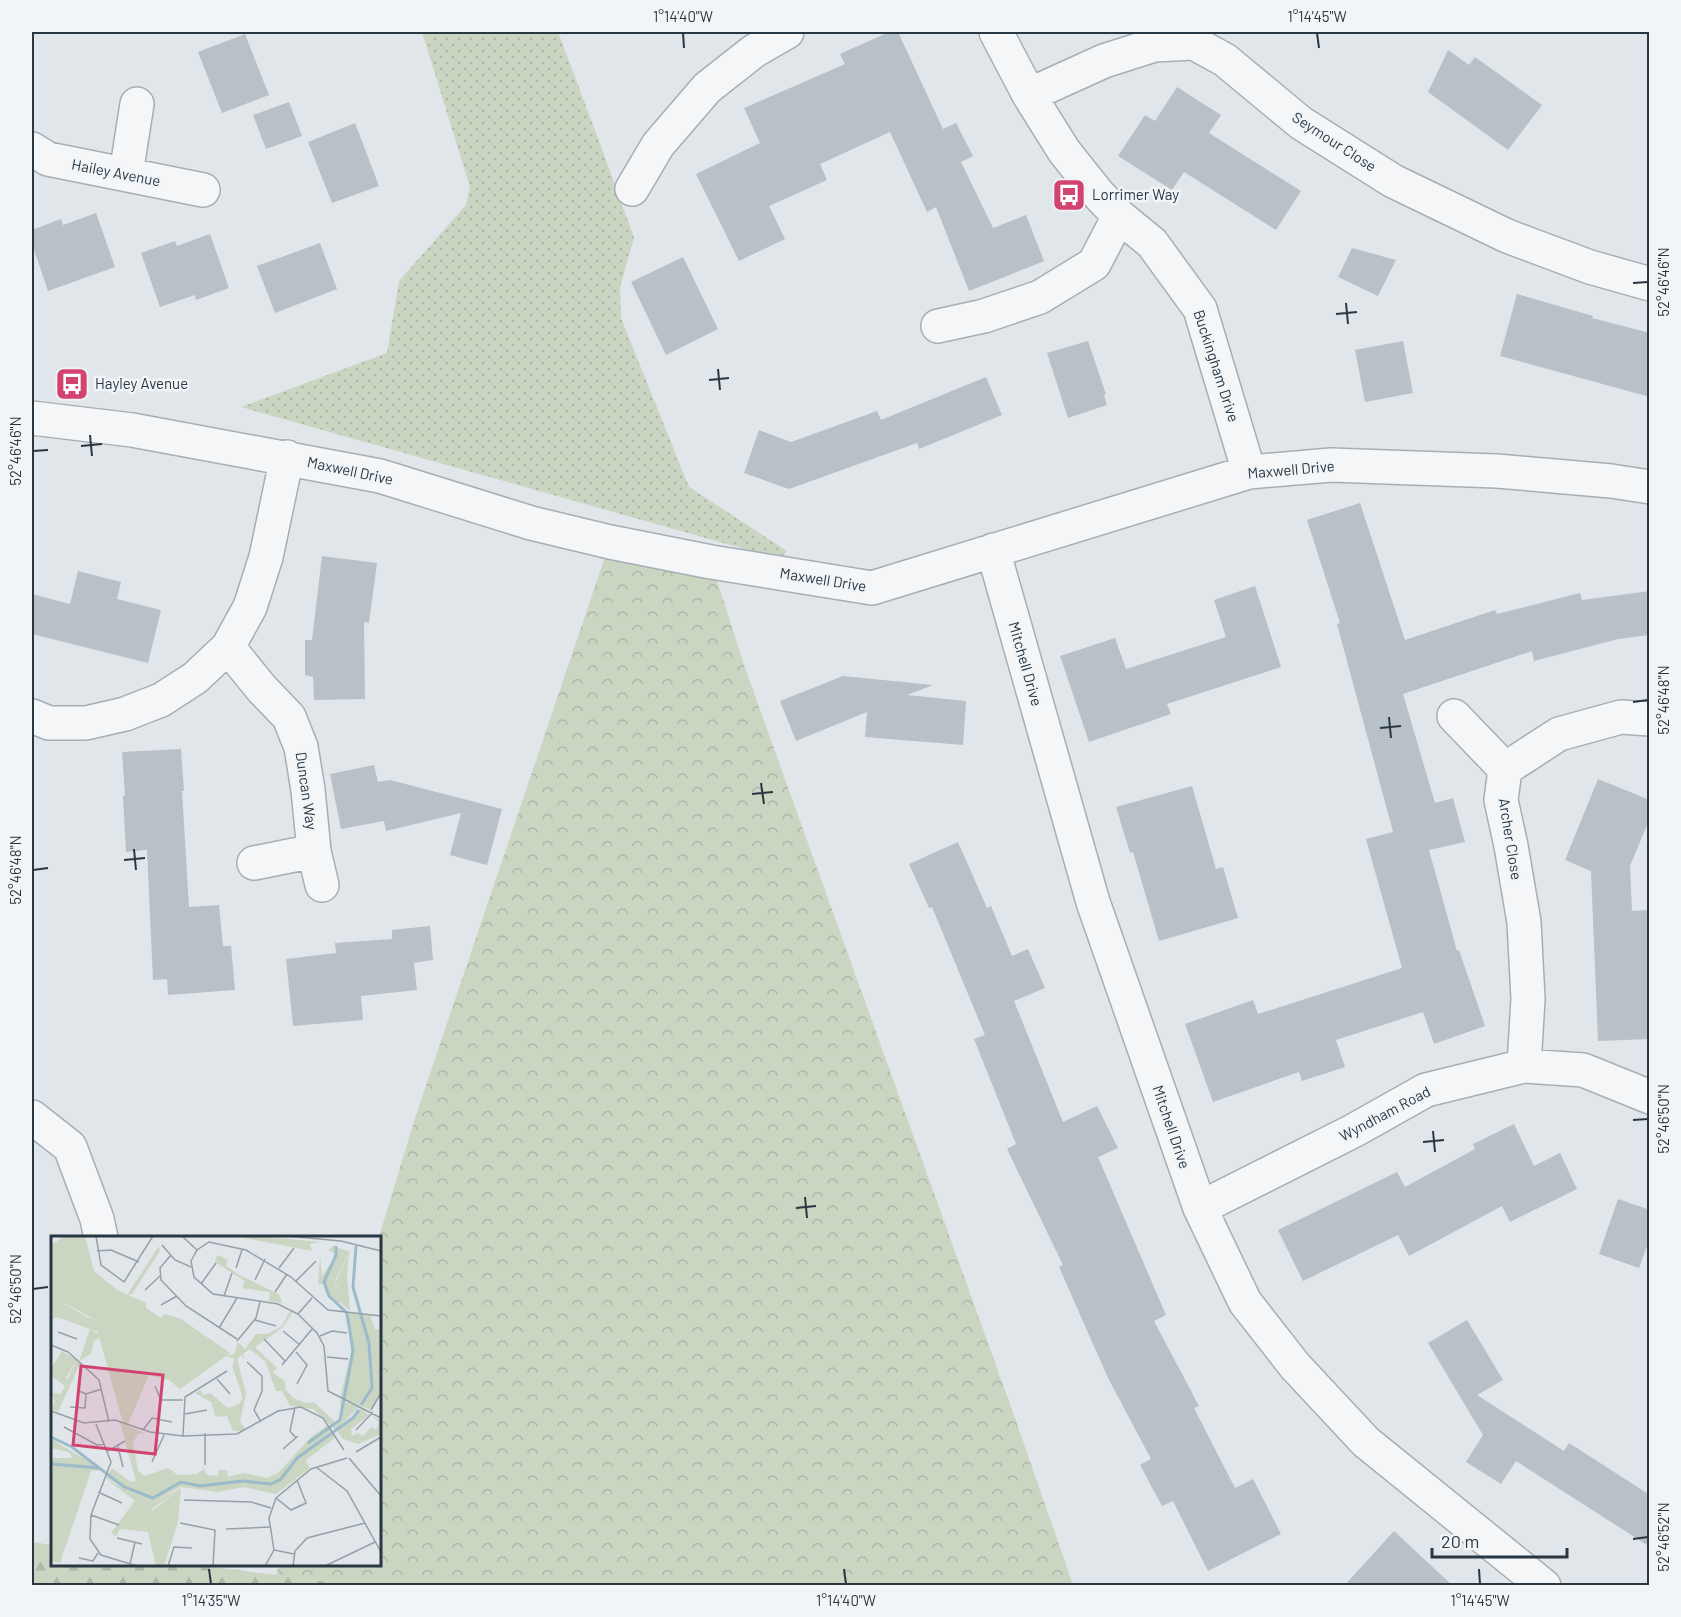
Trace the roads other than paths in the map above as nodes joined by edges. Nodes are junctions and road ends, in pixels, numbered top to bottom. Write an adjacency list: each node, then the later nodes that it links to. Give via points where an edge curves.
1 (787, 32): 3 (street)
2 (996, 32): 4 (street, Buckingham Drive)
3 (748, 41): 8 (street, via 658,145)
4 (1029, 95): 10 (street, Buckingham Drive, via 1064,151); 11 (street, Seymour Close, via 1104,61 1154,45 1194,43 1225,60 1301,123 1393,181 1507,237)
5 (137, 104): 7 (street)
6 (32, 149): 7 (street, Hailey Avenue, via 48,159)
7 (126, 174): 9 (street, Hailey Avenue)
8 (632, 189)
9 (203, 190)
10 (1119, 216): 12 (street, via 1094,264 1040,297); 15 (street, Buckingham Drive, via 1152,243 1200,309)
11 (1650, 284)
12 (938, 326)
13 (32, 418): 14 (street, Maxwell Drive, via 132,430)
14 (286, 458): 17 (street, Maxwell Drive, via 380,476 531,523 610,542 872,588); 18 (street, via 266,557 250,608)
15 (1249, 472): 16 (street, Maxwell Drive, via 1331,465 1474,470); 17 (street, Maxwell Drive)
16 (1650, 487)
17 (993, 550): 29 (street, Mitchell Drive, via 1093,902)
18 (228, 647): 19 (street, via 195,678 161,700 125,714 86,723 49,723); 23 (street, Duncan Way, via 289,717 302,747)
19 (32, 716)
20 (1454, 716): 22 (street)
21 (1650, 719): 22 (street, via 1621,717 1559,734)
22 (1504, 770): 26 (street, Archer Close, via 1501,800 1524,922 1528,999)
23 (314, 851): 24 (street, Duncan Way); 25 (street, Duncan Way)
24 (254, 863)
25 (322, 885)
26 (1524, 1066): 27 (street, Wyndham Road, via 1583,1070); 29 (street, Wyndham Road, via 1426,1090)
27 (1650, 1097)
28 (32, 1117): 30 (street, via 70,1147)
29 (1200, 1208): 31 (street, Mitchell Drive, via 1245,1302 1295,1366 1366,1442)
30 (100, 1236)
31 (1539, 1584)

